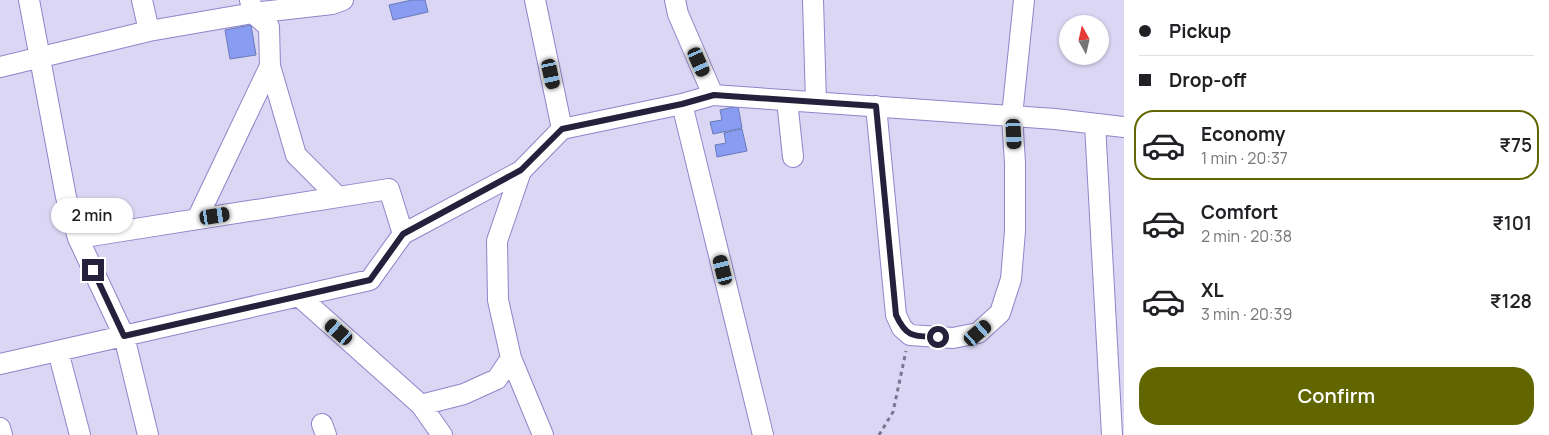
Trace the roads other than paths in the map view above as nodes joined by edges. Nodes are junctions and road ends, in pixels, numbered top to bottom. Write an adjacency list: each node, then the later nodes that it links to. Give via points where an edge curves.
1 (29, 0): 10 (street)
2 (142, 0): 9 (street)
3 (343, 0): 8 (street, via 332,4)
4 (536, 0): 21 (street)
5 (675, 0): 13 (street, via 678,14)
6 (813, 0): 15 (street)
7 (1024, 0): 18 (street)
8 (251, 6): 9 (street); 11 (street, via 269,26)
9 (149, 32): 10 (street)
10 (40, 56): 12 (street); 27 (street, via 66,197)
11 (270, 66): 24 (street, via 296,154); 25 (street)
12 (0, 67)
13 (714, 95): 14 (street); 16 (street)
14 (787, 100): 15 (street); 22 (street)
15 (816, 102): 17 (street)
16 (682, 104): 21 (street); 41 (street)
17 (876, 106): 18 (street); 18 (street, via 896,315 902,328 910,335 953,338 978,333 1000,313 1011,279 1016,232)
18 (1012, 116): 19 (street)
19 (1094, 124): 20 (street); 30 (street)
20 (1124, 127)
21 (562, 129): 23 (street)
22 (793, 157)
23 (521, 170): 26 (street); 32 (street, via 497,241 498,300)
24 (338, 197): 25 (street); 26 (street, via 389,189)
25 (197, 219): 27 (street)
26 (403, 234): 28 (street, via 370,280)
27 (78, 238): 29 (street)
28 (300, 297): 29 (street); 34 (street)
29 (124, 336): 31 (street); 38 (street)
30 (1115, 342): 42 (street)
31 (58, 351): 33 (street); 37 (street)
32 (511, 358): 34 (street, via 497,379 464,394); 40 (street)
33 (0, 364)
34 (421, 405): 39 (street)
35 (0, 428): 36 (street)
36 (2, 435)
37 (80, 435)
38 (148, 435)
39 (442, 435)
40 (543, 435)
41 (763, 435)
42 (1112, 435)

